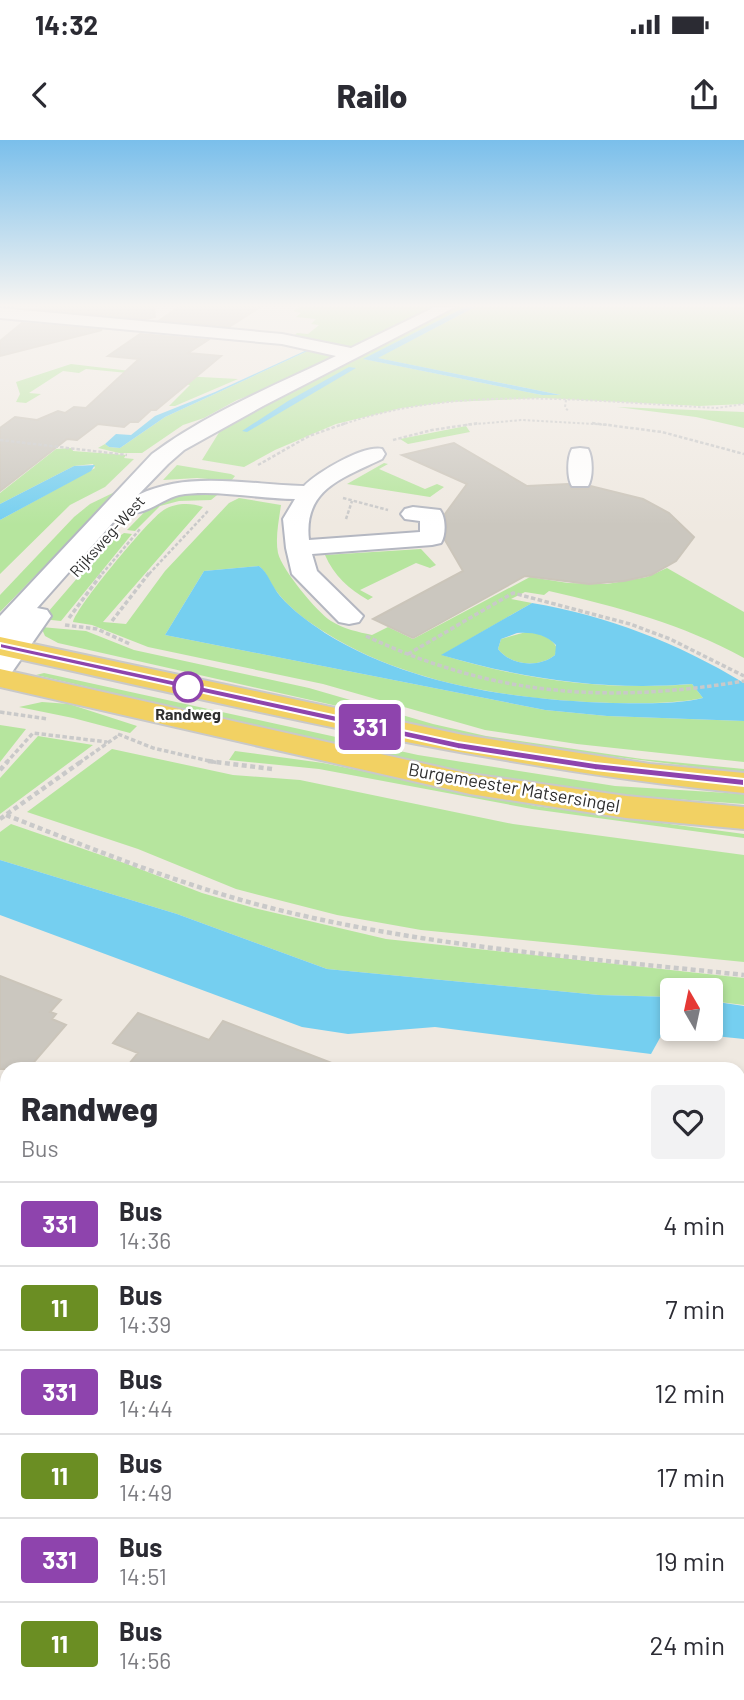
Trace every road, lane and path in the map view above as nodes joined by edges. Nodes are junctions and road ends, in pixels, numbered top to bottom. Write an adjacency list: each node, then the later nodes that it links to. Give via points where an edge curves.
1 (303, 380): 13 (street, Rijksweg-West, via 208,429)
2 (566, 400): 3 (path, via 709,408); 4 (path); 10 (path, via 463,401 385,413 322,432)
3 (744, 404)
4 (569, 411)
5 (0, 440): 9 (path)
6 (374, 454): 8 (path, via 371,447 438,429 528,421 640,429); 12 (street, via 323,480)
7 (580, 454): 11 (street)
8 (744, 454)
9 (135, 456)
10 (256, 466)
11 (580, 481)
12 (310, 493): 13 (street, via 190,485); 18 (street, via 295,519)
13 (140, 501): 21 (path, via 108,565); 23 (street, Rijksweg-West)
14 (356, 501): 15 (path)
15 (374, 505)
16 (413, 514): 18 (street, via 432,514 432,538)
17 (175, 545): 20 (path)
18 (298, 548): 19 (street, via 305,574)
19 (349, 616): 22 (path, via 352,628)
20 (112, 621)
21 (65, 624)
22 (408, 654): 24 (path, via 461,673 545,690 687,691); 24 (path, via 513,593 630,624)
23 (3, 655): 25 (main road, Burgemeester Matsersingel); 30 (main road, Burgemeester Matsersingel, via 458,746)
24 (744, 678)
25 (46, 688): 26 (main road); 32 (main road, Burgemeester Matsersingel, via 470,784 626,807)
26 (0, 700)
27 (119, 734): 28 (path)
28 (107, 742): 29 (path, via 33,733); 31 (path)
29 (0, 769)
30 (744, 783)
31 (6, 816): 33 (path); 34 (path, via 273,909 420,938)
32 (744, 818)
33 (0, 819)
34 (744, 975)

